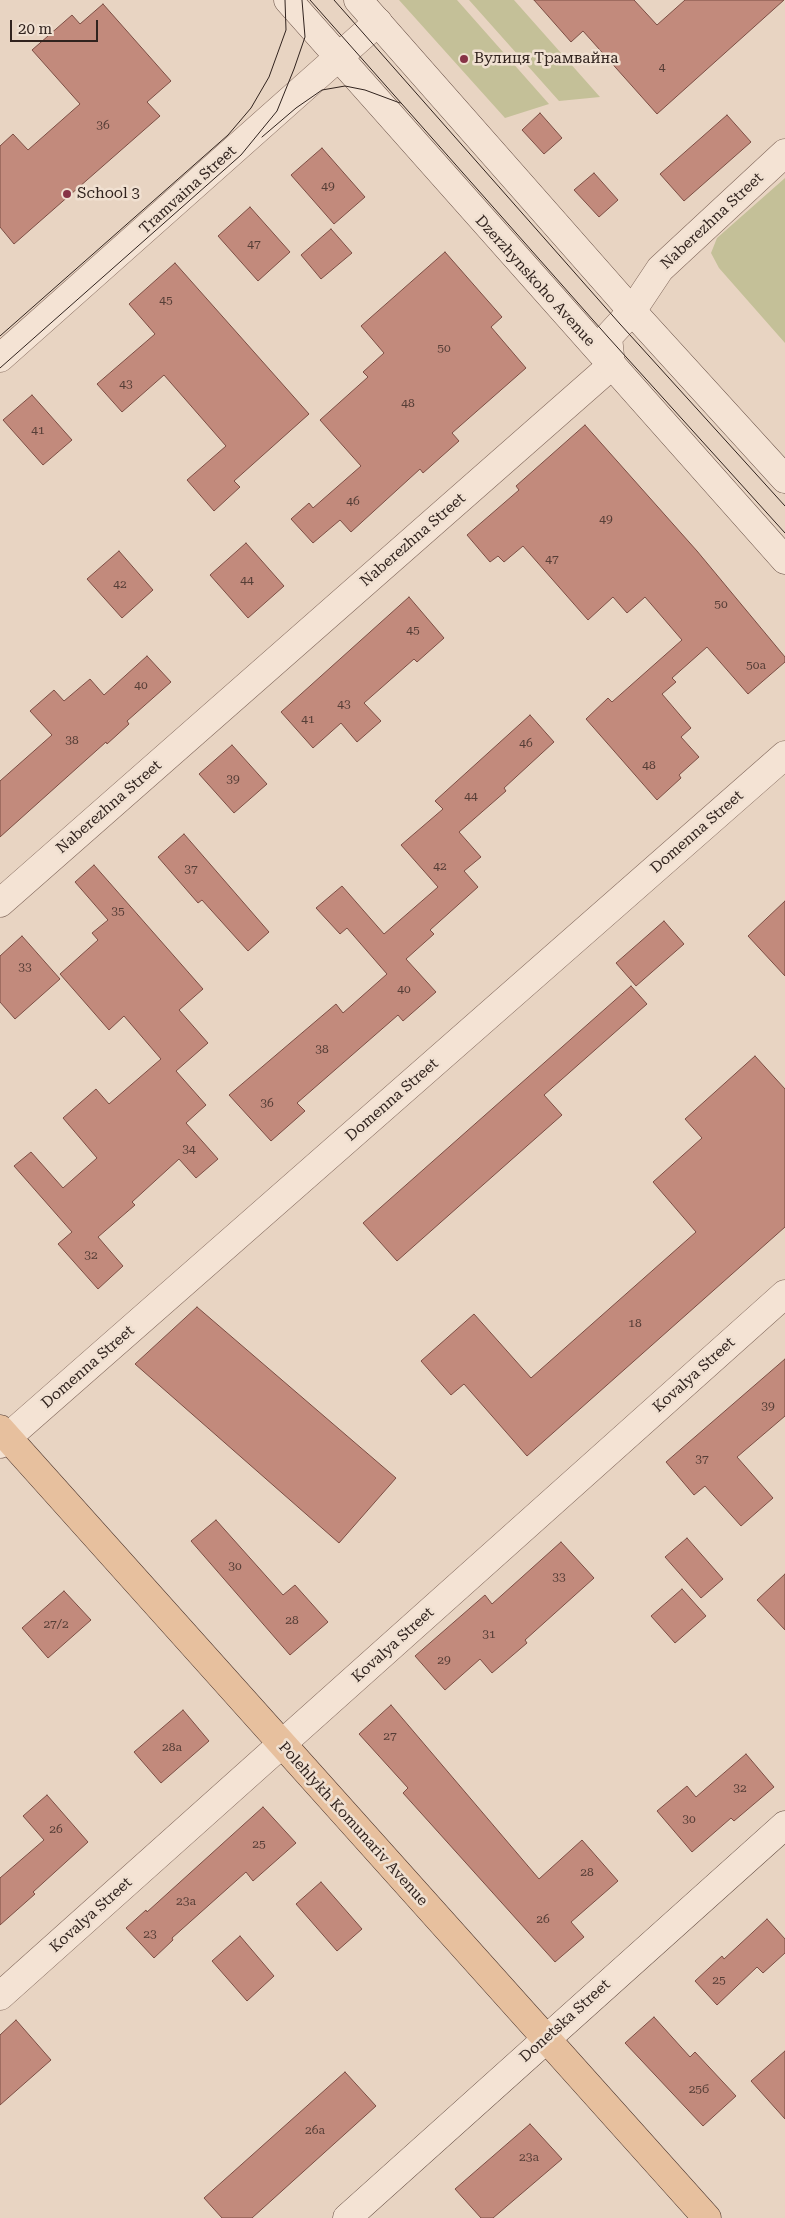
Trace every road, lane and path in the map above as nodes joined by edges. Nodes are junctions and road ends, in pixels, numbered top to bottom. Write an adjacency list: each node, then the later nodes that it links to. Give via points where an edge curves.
1 (288, 0): 4 (street, Dzerzhynskoho Avenue)
2 (358, 0): 3 (street)
3 (378, 22): 4 (street, Tramvaina Street); 6 (street)
4 (337, 58): 7 (street, Tramvaina Street); 8 (street, Dzerzhynskoho Avenue)
5 (785, 153): 6 (street, Naberezhna Street, via 660,269)
6 (632, 311): 8 (street, Naberezhna Street, via 608,337); 9 (street)
7 (0, 358)
8 (611, 366): 10 (street, Dzerzhynskoho Avenue); 12 (street, Naberezhna Street)
9 (785, 478)
10 (785, 560)
11 (785, 755): 14 (street, Domenna Street)
12 (0, 903)
13 (785, 1294): 15 (street, Kovalya Street)
14 (3, 1437): 15 (main road, Polehlykh Komunariv Avenue)
15 (282, 1745): 17 (street, Kovalya Street); 18 (main road, Polehlykh Komunariv Avenue)
16 (785, 1825): 18 (street, Donetska Street)
17 (0, 1996)
18 (545, 2039): 19 (street, Donetska Street); 20 (main road, Polehlykh Komunariv Avenue)
19 (347, 2218)
20 (707, 2218)

